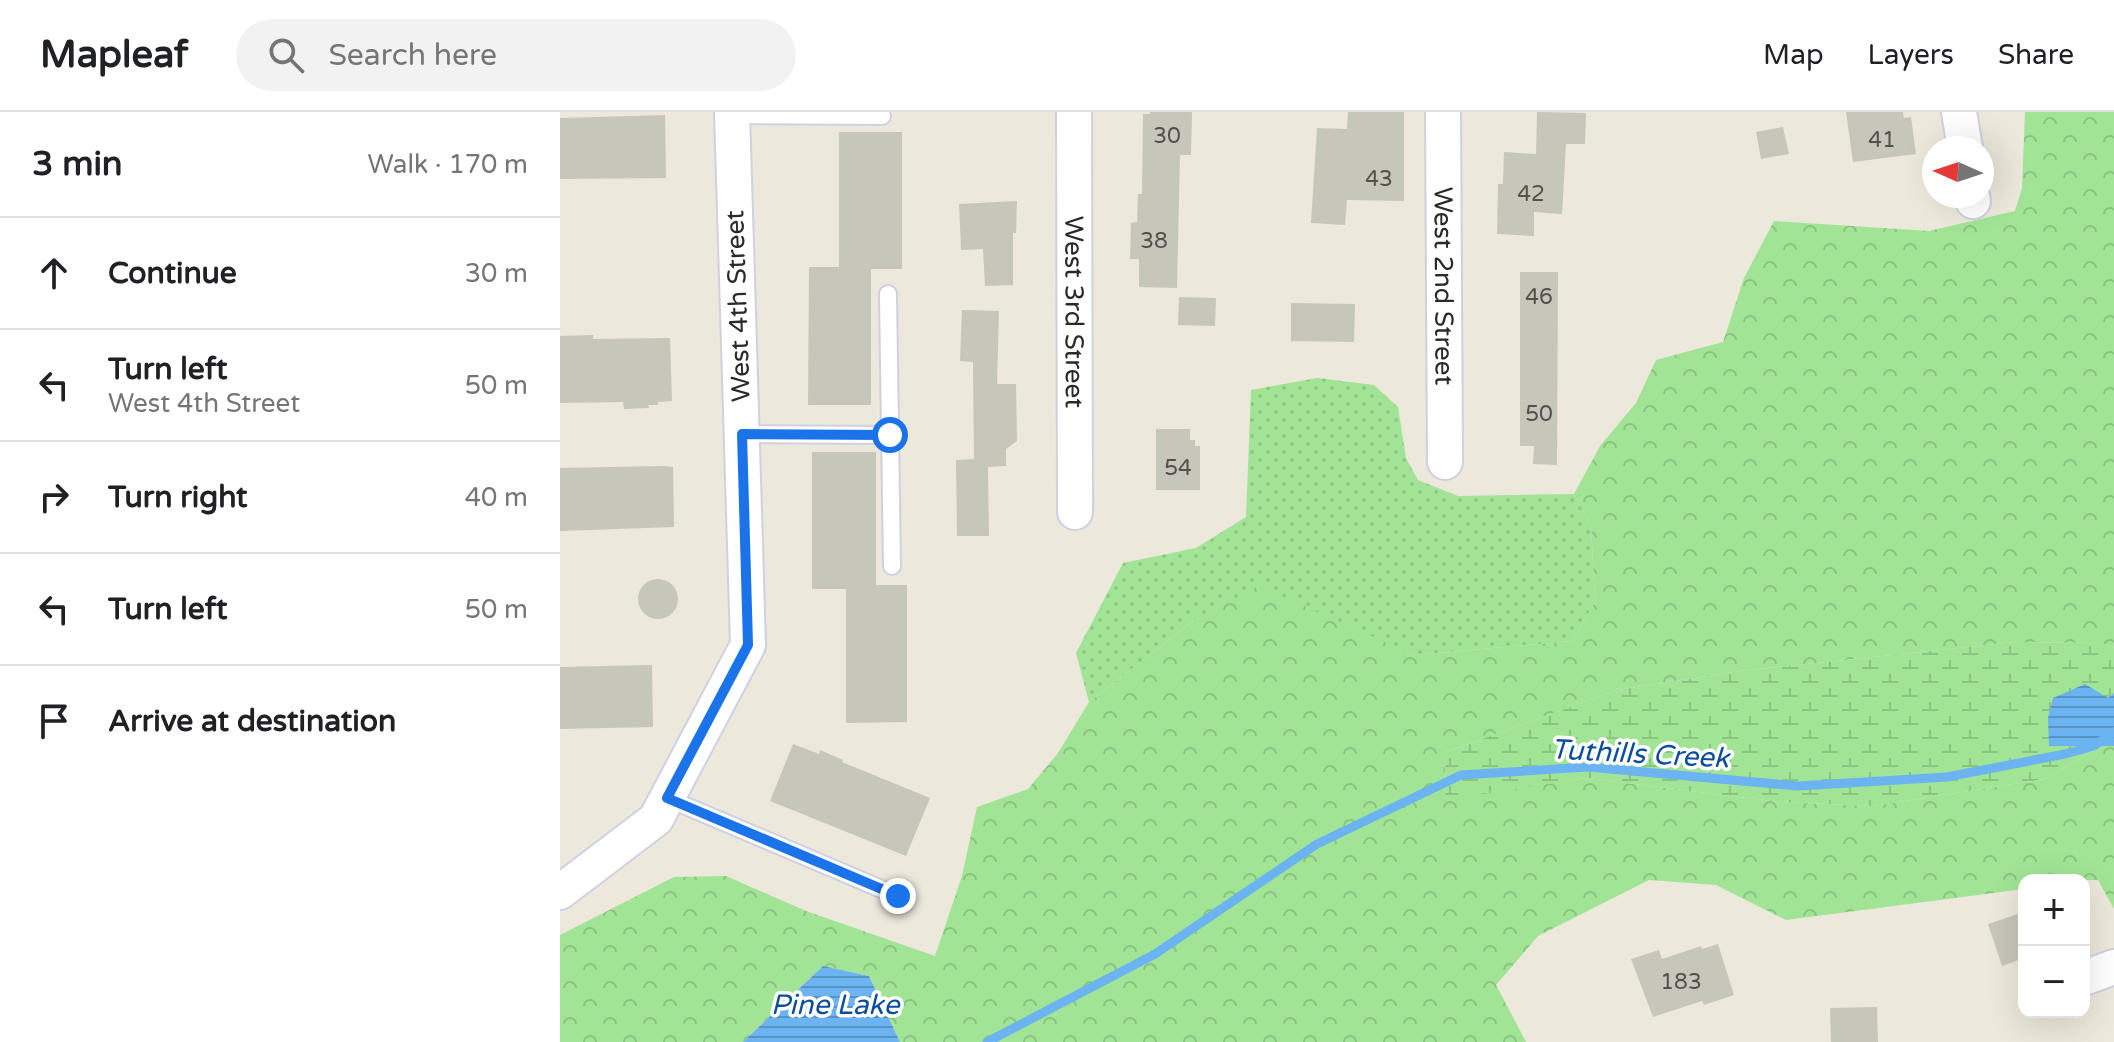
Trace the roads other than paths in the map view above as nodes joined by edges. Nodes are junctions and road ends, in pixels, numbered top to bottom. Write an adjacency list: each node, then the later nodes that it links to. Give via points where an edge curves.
1 (1074, 112): 11 (street, West 3rd Street)
2 (1443, 112): 10 (street, West 2nd Street)
3 (1959, 112): 6 (street)
4 (732, 114): 5 (lane); 8 (street, West 4th Street)
5 (882, 116)
6 (1963, 136)
7 (888, 294): 9 (lane)
8 (742, 434): 9 (lane); 13 (street, West 4th Street, via 748,645)
9 (890, 435): 12 (lane)
10 (1445, 462)
11 (1075, 512)
12 (892, 566)
13 (667, 798): 14 (street, via 656,819); 15 (lane)
14 (560, 892)
15 (898, 896)
16 (2114, 967): 17 (street)
17 (2090, 976)

